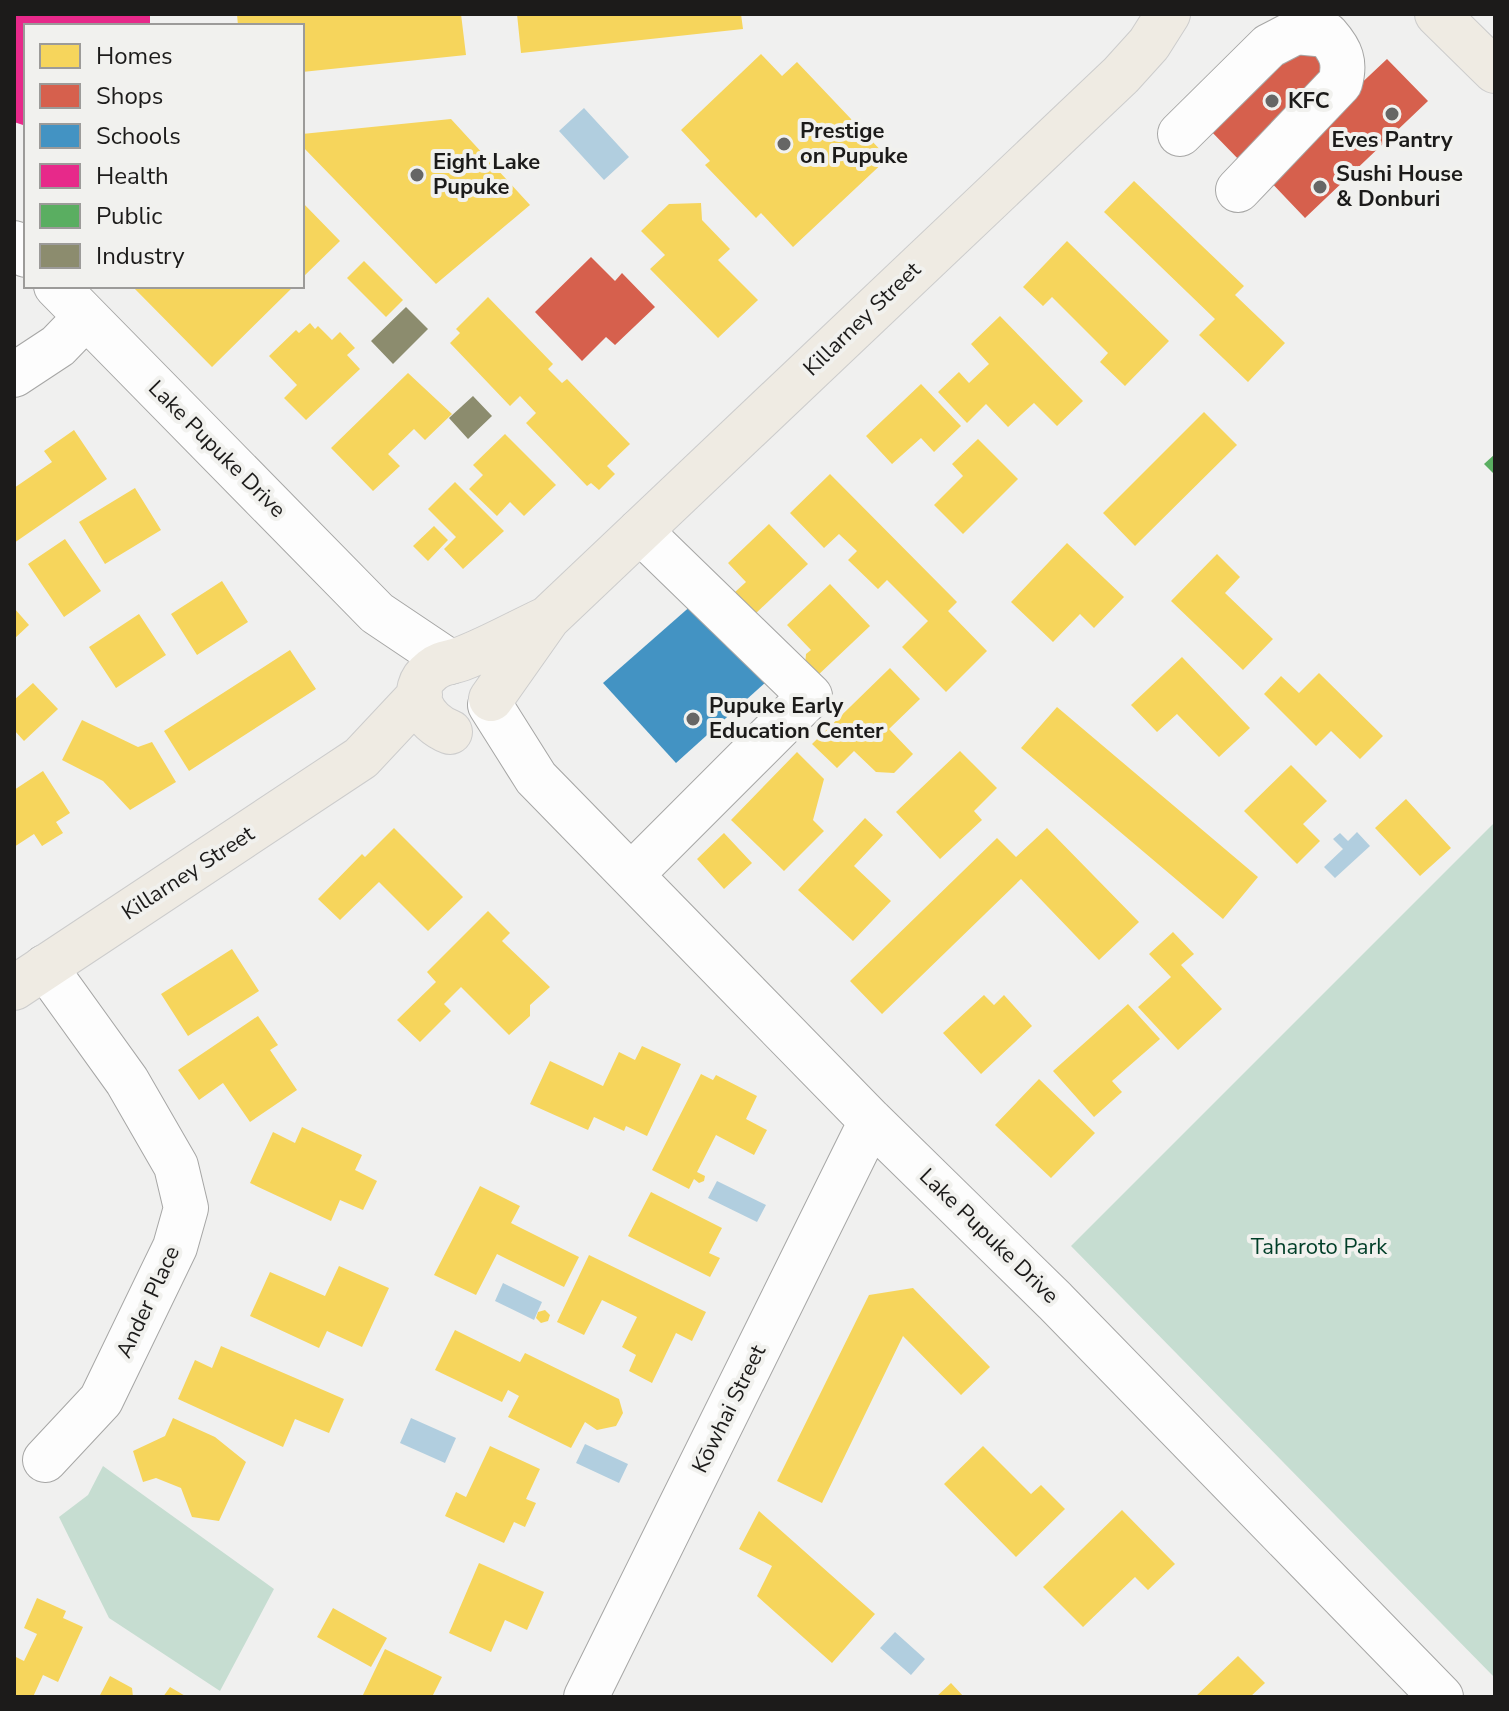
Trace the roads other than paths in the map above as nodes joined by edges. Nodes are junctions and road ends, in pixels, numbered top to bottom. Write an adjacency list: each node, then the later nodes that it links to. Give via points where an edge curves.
1 (1168, 14): 9 (main road, Killarney Street, via 1121,75)
2 (1437, 14): 3 (main road)
3 (1495, 71)
4 (1180, 134): 5 (street, via 1269,46 1296,32 1327,35 1344,66 1340,83)
5 (1238, 190)
6 (58, 288): 7 (street, Lake Pupuke Drive)
7 (86, 317): 8 (street, via 58,346); 11 (street, Lake Pupuke Drive)
8 (14, 375)
9 (640, 531): 10 (main road, Killarney Street); 14 (street, via 810,696)
10 (548, 618): 11 (main road, Killarney Street); 12 (main road, Killarney Street)
11 (438, 676): 12 (main road, via 424,714 435,726); 12 (main road, via 474,665 486,678); 13 (main road, Killarney Street)
12 (472, 717): 13 (main road, Killarney Street); 14 (street, Lake Pupuke Drive)
13 (361, 758): 15 (main road, Killarney Street)
14 (631, 875): 16 (street, Lake Pupuke Drive)
15 (30, 978): 17 (street, Ander Place, via 127,1081 176,1166 186,1208 175,1247 101,1400)
16 (871, 1121): 18 (street, Kōwhai Street); 19 (street, Lake Pupuke Drive, via 1055,1301)
17 (45, 1460)
18 (586, 1697)
19 (1441, 1697)

